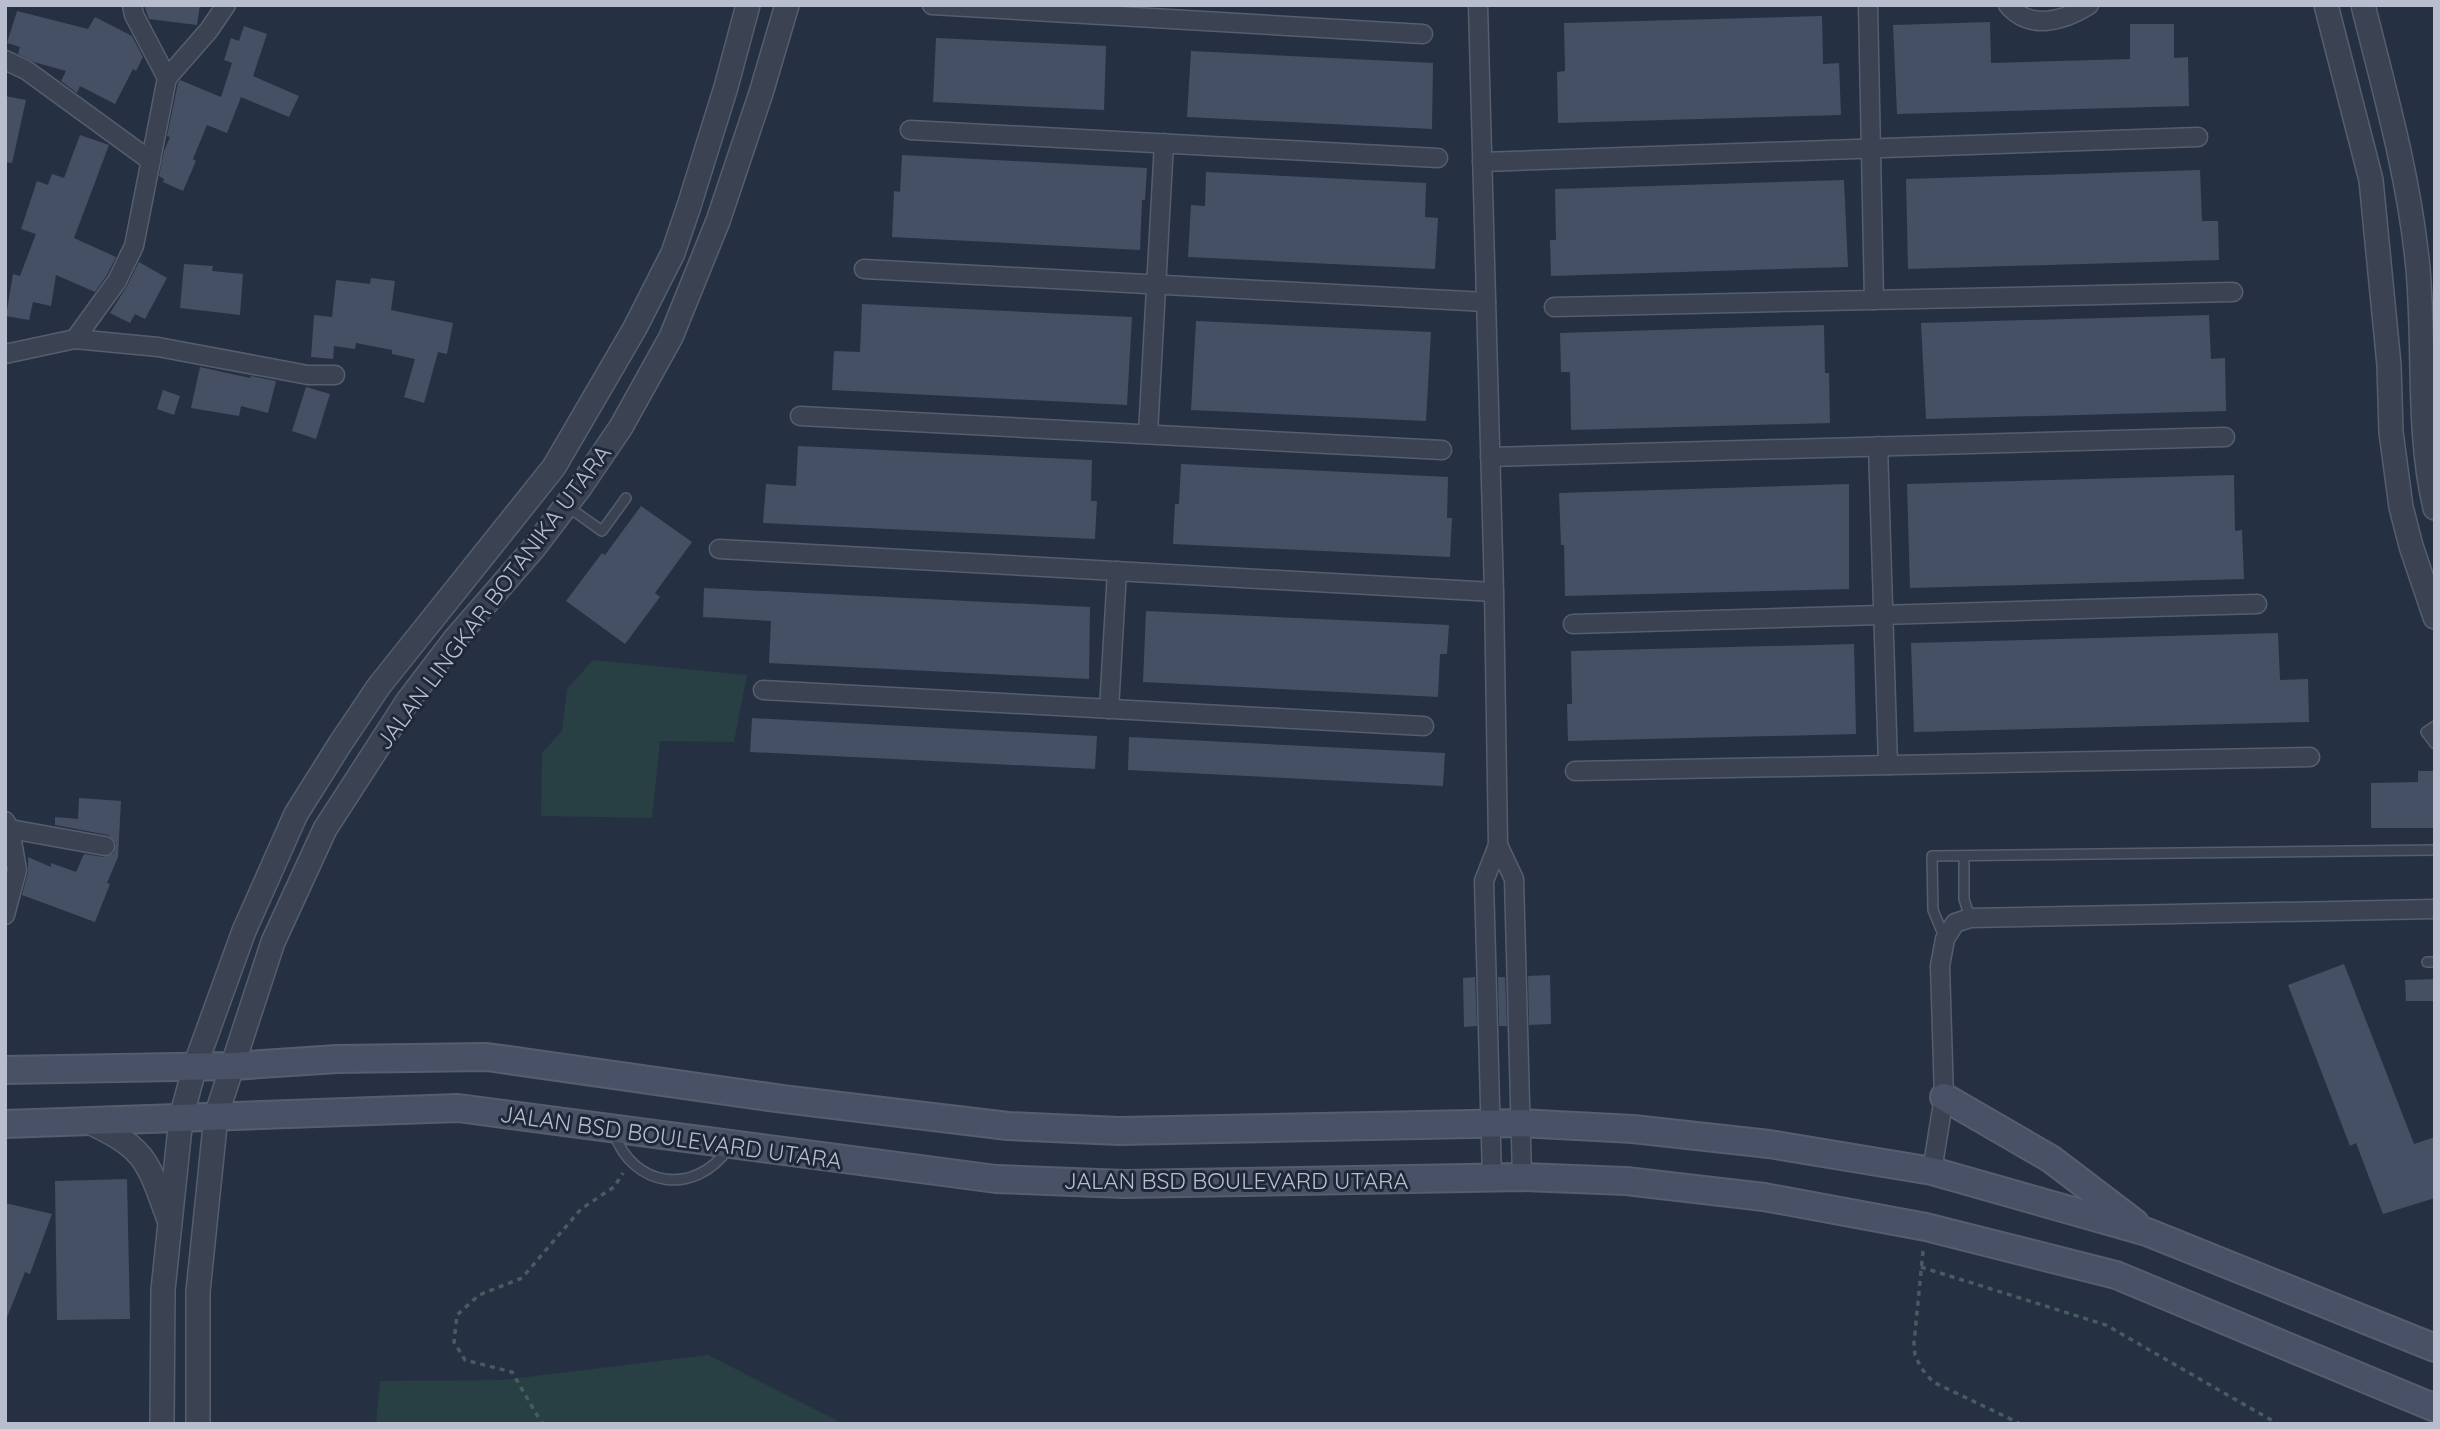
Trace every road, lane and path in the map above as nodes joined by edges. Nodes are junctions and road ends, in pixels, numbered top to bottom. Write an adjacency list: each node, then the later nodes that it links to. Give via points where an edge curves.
1 (132, 5): 15 (street)
2 (226, 5): 15 (street)
3 (748, 5): 18 (street, JALAN LINGKAR BOTANIKA UTARA)
4 (786, 5): 21 (street, JALAN LINGKAR BOTANIKA UTARA)
5 (932, 5): 12 (street)
6 (1478, 5): 24 (street)
7 (1868, 5): 20 (street)
8 (2008, 5): 9 (street, via 2039,22 2057,21)
9 (2089, 5)
10 (2326, 5): 26 (street, via 2371,180)
11 (2363, 5): 25 (street, via 2400,152)
12 (1151, 12): 13 (street)
13 (1423, 34)
14 (5, 60): 23 (street, via 26,70)
15 (167, 78): 23 (street)
16 (910, 130): 19 (street)
17 (2198, 137): 20 (street)
18 (710, 141): 21 (street); 72 (street, JALAN LINGKAR BOTANIKA UTARA, via 673,253 554,467 379,685 296,814 244,930)
19 (1164, 143): 22 (street); 28 (street)
20 (1871, 149): 24 (street); 30 (street)
21 (742, 151): 43 (street, JALAN LINGKAR BOTANIKA UTARA, via 671,337 621,427)
22 (1438, 158)
23 (150, 161): 33 (street, via 134,246 117,281)
24 (1482, 162): 31 (street)
25 (2417, 260): 26 (street); 44 (street, via 2424,426)
26 (2380, 261): 50 (street, via 2391,432 2401,507)
27 (864, 269): 28 (street)
28 (1156, 284): 31 (street); 37 (street)
29 (2234, 292): 30 (street)
30 (1874, 300): 32 (street)
31 (1486, 302): 41 (street)
32 (1554, 307)
33 (75, 339): 34 (street); 35 (street, via 158,347 308,375)
34 (5, 354)
35 (335, 375)
36 (800, 416): 37 (street)
37 (1148, 434): 40 (street)
38 (2225, 437): 39 (street)
39 (1878, 446): 41 (street); 49 (street)
40 (1442, 450)
41 (1490, 457): 47 (street)
42 (625, 498): 43 (lane, via 602,531)
43 (566, 505): 73 (street, JALAN LINGKAR BOTANIKA UTARA, via 407,702 325,829 272,942)
44 (2435, 508)
45 (719, 549): 46 (street)
46 (1117, 571): 47 (street); 53 (street)
47 (1494, 592): 61 (street)
48 (2257, 604): 49 (street)
49 (1884, 615): 51 (street); 58 (street)
50 (2435, 617)
51 (1573, 624)
52 (763, 690): 53 (street)
53 (1109, 709): 54 (street)
54 (1424, 726)
55 (2435, 726): 56 (lane, via 2426,732)
56 (2435, 744)
57 (2310, 757): 58 (street)
58 (1888, 765): 59 (street)
59 (1575, 771)
60 (8, 825): 62 (street); 65 (street)
61 (1498, 845): 69 (street, via 1484,881); 70 (street, via 1514,879)
62 (104, 846)
63 (2435, 850): 64 (lane)
64 (1964, 856): 68 (lane, via 1964,899); 71 (lane, via 1932,856 1933,910)
65 (9, 858): 67 (street, via 17,870)
66 (2435, 909): 68 (street)
67 (5, 915)
68 (1970, 918): 71 (street, via 1955,923)
69 (1486, 939): 70 (street); 81 (street)
70 (1516, 939): 79 (street)
71 (1945, 939): 75 (street, via 1940,966)
72 (195, 1066): 73 (main road); 74 (main road); 77 (street, JALAN LINGKAR BOTANIKA UTARA)
73 (233, 1066): 76 (street, JALAN LINGKAR BOTANIKA UTARA); 81 (main road, via 487,1057 783,1100 1008,1126 1119,1131)
74 (5, 1070)
75 (1944, 1097): 85 (street); 89 (main road, via 2051,1159)
76 (216, 1116): 77 (main road, JALAN BSD BOULEVARD UTARA); 82 (main road, JALAN BSD BOULEVARD UTARA, via 458,1108); 93 (street, JALAN LINGKAR BOTANIKA UTARA, via 198,1292)
77 (181, 1118): 78 (main road, JALAN BSD BOULEVARD UTARA); 88 (street, JALAN LINGKAR BOTANIKA UTARA)
78 (87, 1121): 80 (main road, JALAN BSD BOULEVARD UTARA); 88 (street, via 140,1153 150,1167)
79 (1521, 1123): 81 (main road); 85 (main road, via 1769,1144); 87 (street)
80 (5, 1124)
81 (1490, 1124): 86 (street)
82 (612, 1128): 83 (main road, JALAN BSD BOULEVARD UTARA); 84 (lane)
83 (731, 1144): 84 (lane, via 720,1161 685,1179 665,1180); 86 (main road, JALAN BSD BOULEVARD UTARA, via 996,1179 1124,1184)
84 (630, 1162): 94 (path, via 614,1187 581,1209 522,1278 479,1295 457,1315 454,1342 465,1360 512,1372)
85 (1932, 1171): 89 (main road)
86 (1492, 1178): 87 (main road, JALAN BSD BOULEVARD UTARA)
87 (1522, 1178): 91 (main road, JALAN BSD BOULEVARD UTARA, via 1626,1181 1764,1197 1976,1239 2116,1275)
88 (170, 1223): 92 (street, JALAN LINGKAR BOTANIKA UTARA, via 163,1290)
89 (2147, 1232): 90 (main road)
90 (2435, 1348)
91 (2435, 1408)
92 (163, 1424)
93 (198, 1424)
94 (545, 1424)
95 (2021, 1424): 96 (path, via 1933,1382 1921,1368 1914,1343 1922,1267 2106,1325)
96 (2278, 1424)

